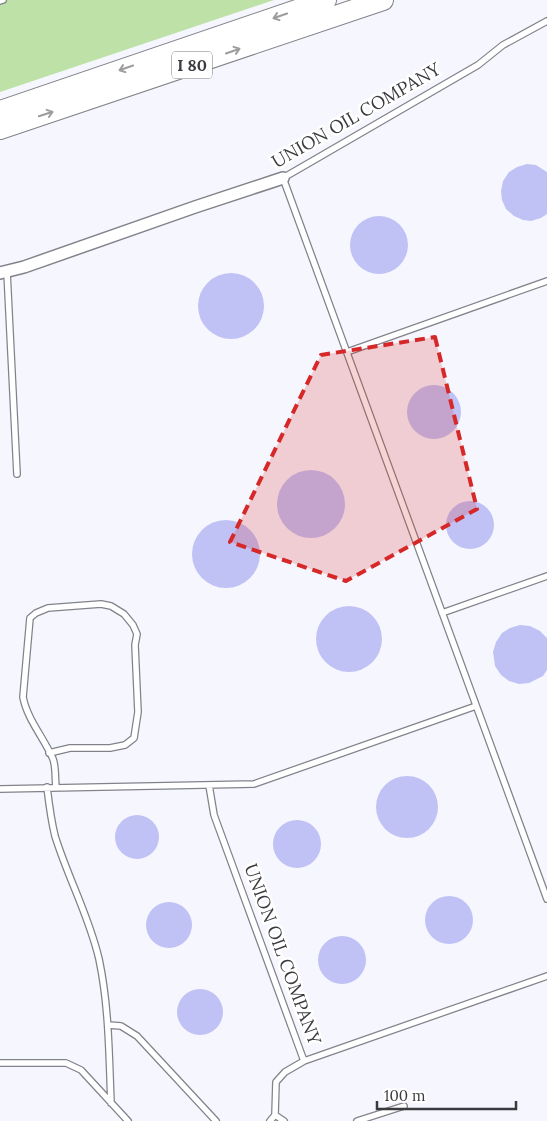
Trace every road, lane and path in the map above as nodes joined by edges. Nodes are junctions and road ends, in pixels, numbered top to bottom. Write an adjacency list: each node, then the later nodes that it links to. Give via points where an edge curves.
1 (326, 0): 4 (highway, I 80, one-way to 4)
2 (383, 0): 5 (highway, I 80, one-way to 2)
3 (547, 21): 6 (lane, UNION OIL COMPANY, via 503,45 478,65)
4 (0, 112)
5 (0, 129)
6 (283, 178): 7 (street, UNION OIL COMPANY); 9 (lane)
7 (4, 272): 10 (lane)
8 (547, 281): 9 (lane)
9 (347, 352): 12 (lane)
10 (17, 474)
11 (547, 576): 12 (lane)
12 (442, 613): 13 (lane)
13 (476, 706): 15 (lane, via 254,784); 19 (lane)
14 (49, 752): 14 (lane, via 23,697 30,618 48,608 111,606 124,614 137,634 138,712 134,738 125,745 110,748 70,748); 17 (lane, via 54,761)
15 (209, 785): 17 (lane); 22 (lane, UNION OIL COMPANY, via 214,815)
16 (47, 787): 17 (lane); 18 (lane); 21 (lane, via 56,838 99,959)
17 (56, 787)
18 (0, 789)
19 (547, 899)
20 (547, 976): 22 (lane, UNION OIL COMPANY)
21 (108, 1025): 24 (lane); 28 (lane, via 121,1026 137,1036)
22 (304, 1060): 26 (lane, via 276,1082)
23 (0, 1063): 24 (lane, via 66,1063 81,1070)
24 (111, 1103): 27 (lane)
25 (404, 1106): 31 (lane)
26 (274, 1115): 29 (lane); 30 (lane)
27 (128, 1121)
28 (216, 1121)
29 (270, 1121)
30 (284, 1121)
31 (357, 1121)

